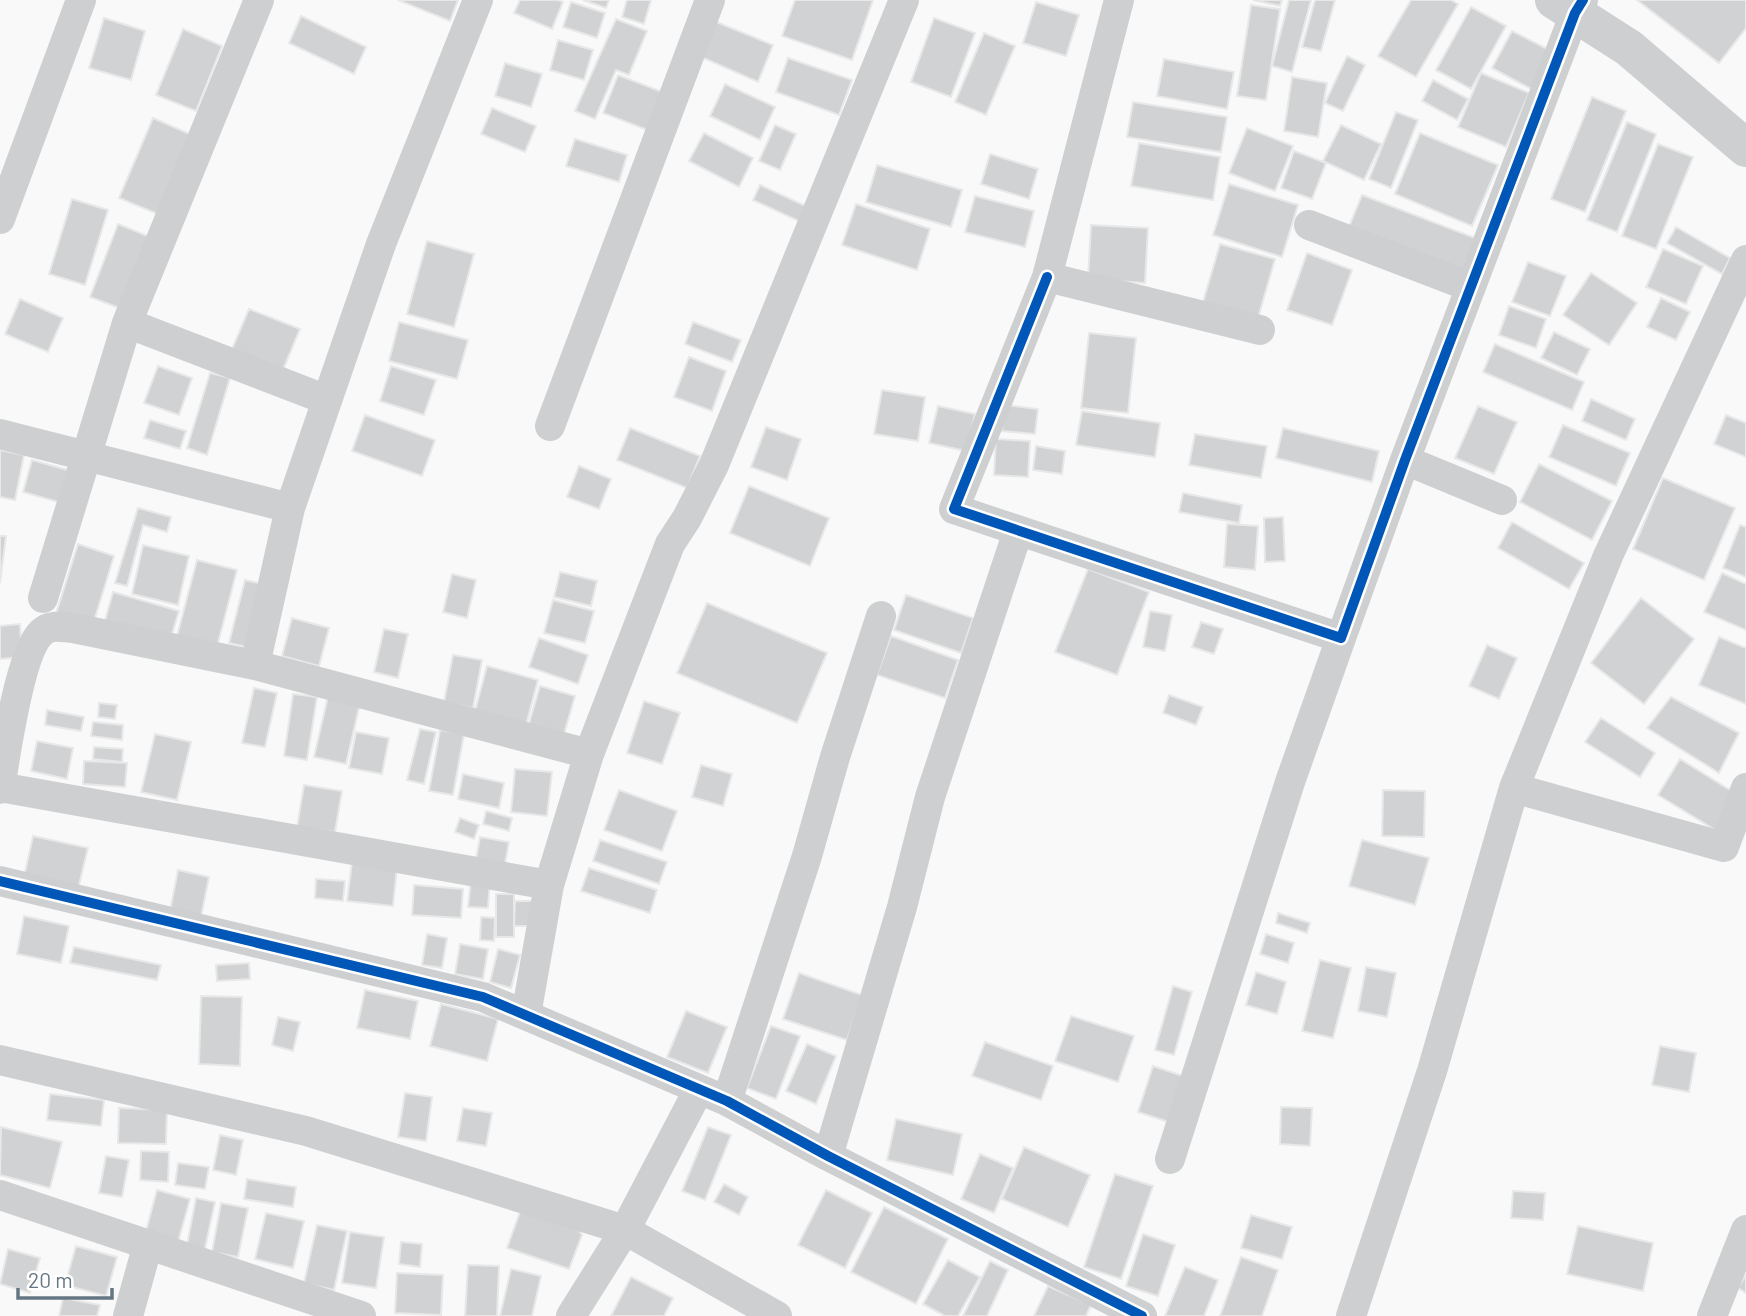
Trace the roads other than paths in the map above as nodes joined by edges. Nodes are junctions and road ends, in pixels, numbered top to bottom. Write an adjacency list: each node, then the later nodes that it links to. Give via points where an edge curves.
1 (81, 0): 9 (street)
2 (259, 0): 14 (street)
3 (478, 0): 16 (street, via 381,244)
4 (710, 0): 17 (street)
5 (904, 0): 28 (street, via 714,466 670,544)
6 (1119, 0): 12 (street)
7 (1571, 4): 8 (street); 13 (street)
8 (1746, 148)
9 (0, 219)
10 (1309, 225): 13 (street)
11 (1746, 260): 31 (street, via 1608,556)
12 (1047, 277): 15 (street); 23 (street, via 954,509)
13 (1471, 287): 20 (street)
14 (127, 323): 16 (street); 19 (street)
15 (1260, 330)
16 (327, 400): 22 (street)
17 (550, 426)
18 (0, 434): 19 (street)
19 (86, 457): 22 (street); 24 (street)
20 (1405, 460): 21 (street); 26 (street)
21 (1502, 500)
22 (289, 508): 27 (street)
23 (1018, 531): 26 (street); 38 (street, via 930,797)
24 (43, 598)
25 (881, 615): 37 (street)
26 (1341, 638): 39 (street, via 1290,782)
27 (255, 664): 28 (street); 29 (street, via 73,628 44,630 34,640 23,675)
28 (589, 754): 33 (street)
29 (0, 788): 33 (street)
30 (1746, 788): 31 (street, via 1724,847)
31 (1514, 789): 49 (street, via 1432,1071)
32 (0, 881): 34 (street, via 483,997)
33 (549, 885): 34 (street)
34 (526, 1015): 36 (street)
35 (0, 1060): 41 (street, via 306,1131)
36 (699, 1089): 37 (street); 41 (street)
37 (727, 1101): 38 (street)
38 (828, 1156): 48 (street)
39 (1170, 1159)
40 (0, 1195): 43 (street)
41 (625, 1230): 46 (street); 47 (street)
42 (1746, 1230): 50 (street)
43 (148, 1244): 44 (street); 45 (street)
44 (348, 1314)
45 (128, 1316)
46 (570, 1316)
47 (777, 1316)
48 (1142, 1316)
49 (1351, 1316)
50 (1712, 1316)

